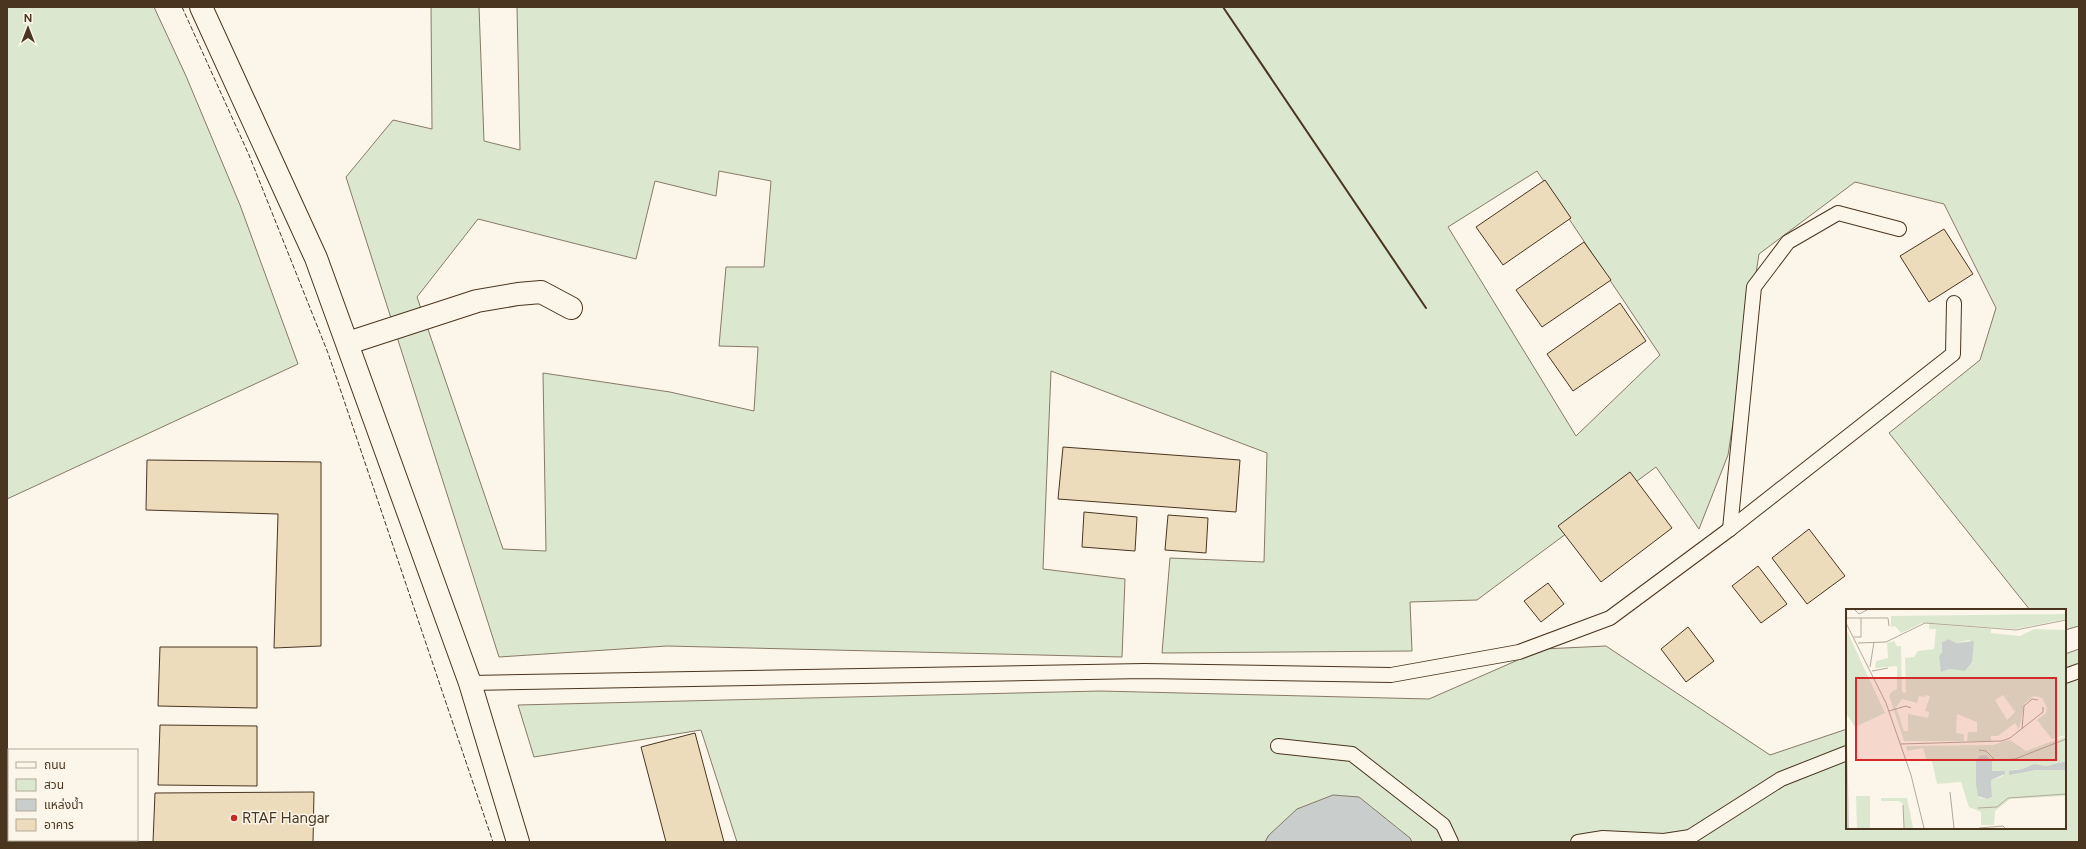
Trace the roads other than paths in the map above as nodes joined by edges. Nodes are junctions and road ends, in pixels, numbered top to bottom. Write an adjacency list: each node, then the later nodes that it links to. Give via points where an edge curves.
1 (201, 7): 5 (street, via 316,258)
2 (1899, 229): 6 (lane, via 1838,213 1788,242 1754,287)
3 (1954, 303): 6 (lane, via 1953,354)
4 (571, 308): 5 (street, via 541,292 518,294 477,301)
5 (348, 343): 9 (street)
6 (1730, 529): 9 (lane, via 1610,618 1519,652 1391,675 1144,671)
7 (2079, 671): 8 (lane)
8 (2066, 676)
9 (470, 683): 12 (street)
10 (1278, 746): 13 (lane, via 1352,754 1444,825)
11 (1846, 753): 14 (lane, via 1781,778 1690,837 1664,841 1603,838)
12 (518, 842)
13 (1451, 842)
14 (1578, 842)

